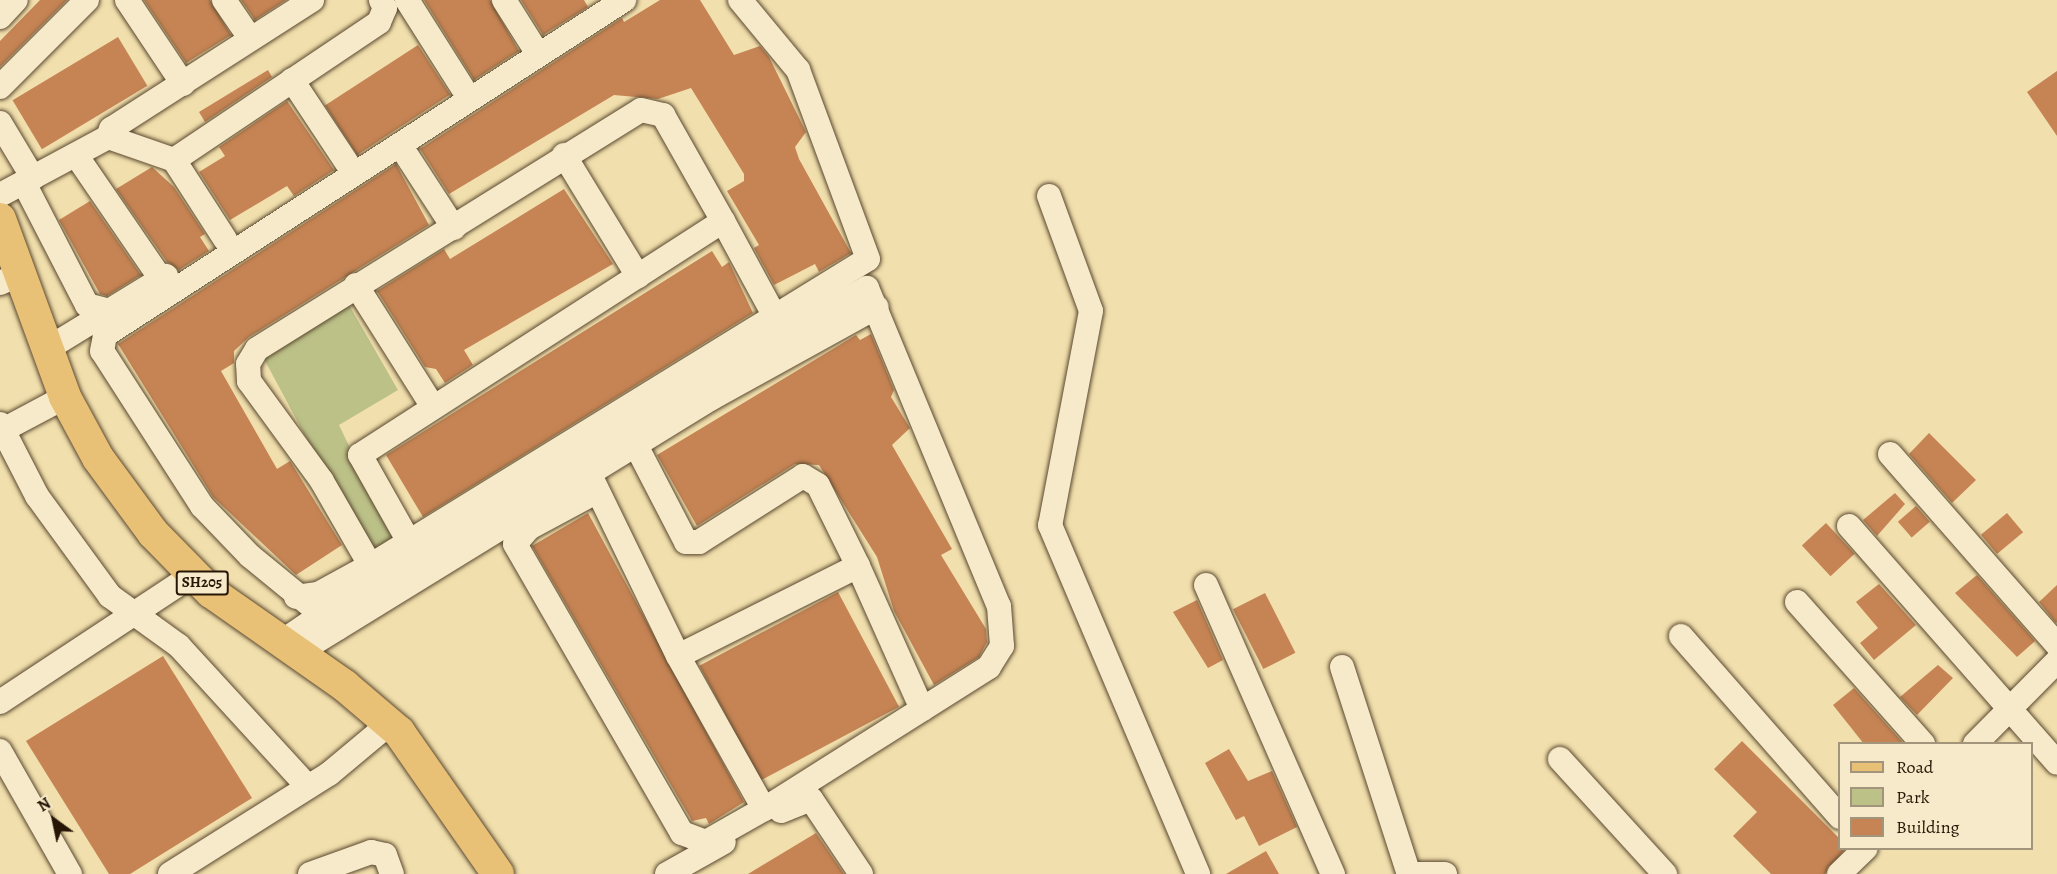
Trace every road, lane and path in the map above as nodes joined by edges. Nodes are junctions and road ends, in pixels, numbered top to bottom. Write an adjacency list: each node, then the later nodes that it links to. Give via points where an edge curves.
1 (16, 0): 11 (street)
2 (87, 0): 16 (street)
3 (127, 0): 15 (street)
4 (224, 0): 12 (street)
5 (312, 0): 12 (street)
6 (381, 0): 14 (street, via 385,8 380,21)
7 (407, 0): 17 (street)
8 (504, 0): 13 (street)
9 (740, 0): 38 (street, via 798,70 868,259)
10 (608, 1): 13 (street); 20 (street)
11 (0, 17)
12 (250, 38): 15 (street)
13 (533, 46): 17 (street)
14 (292, 81): 23 (street); 24 (street)
15 (183, 84): 19 (street, via 111,129)
16 (0, 87)
17 (464, 90): 24 (street)
18 (0, 123): 25 (street)
19 (108, 137): 21 (street); 23 (street)
20 (400, 145): 30 (street); 52 (street, via 102,341 102,351 202,506)
21 (76, 155): 25 (street); 34 (street)
22 (564, 155): 29 (street, via 629,115 653,109 663,115); 30 (street); 32 (street)
23 (174, 160): 31 (street)
24 (347, 163): 31 (street)
25 (28, 180): 26 (street); 36 (street, via 87,305)
26 (0, 195)
27 (1049, 196): 83 (street, via 1091,311 1050,525)
28 (0, 219): 33 (main road, SH205)
29 (723, 221): 32 (street); 38 (street)
30 (454, 228): 35 (street)
31 (225, 239): 34 (street)
32 (638, 276): 41 (street)
33 (10, 279): 39 (main road, SH205)
34 (161, 279): 36 (street)
35 (356, 285): 41 (street); 50 (street, via 257,349 247,372)
36 (109, 311): 39 (street)
37 (880, 313): 38 (street, via 867,288); 43 (street, via 821,349); 63 (street, via 999,606 1002,646 988,667)
38 (784, 332): 43 (street); 47 (street)
39 (47, 349): 40 (main road, SH205)
40 (65, 397): 42 (street); 49 (main road, SH205, via 98,458 153,533)
41 (433, 407): 47 (street, via 360,455)
42 (2, 427): 54 (street, via 36,496 110,596)
43 (635, 443): 45 (street); 48 (street, via 680,536 691,544 792,480 813,479)
44 (1890, 454): 57 (street)
45 (585, 475): 47 (street); 59 (street); 72 (street, via 515,544 682,832 706,842)
46 (1848, 526): 64 (street)
47 (417, 556): 50 (street); 50 (street)
48 (858, 566): 59 (street); 63 (street)
49 (194, 574): 54 (street); 58 (main road, SH205)
50 (380, 581): 52 (street); 55 (street)
51 (1206, 585): 84 (street)
52 (296, 597): 55 (street)
53 (1797, 602): 66 (street)
54 (132, 614): 62 (street); 71 (street, via 179,646)
55 (330, 621): 58 (street)
56 (1681, 636): 73 (street)
57 (2057, 645)
58 (291, 647): 65 (main road, SH205)
59 (678, 656): 72 (street)
60 (2057, 661): 64 (street)
61 (1342, 667): 85 (street)
62 (0, 702)
63 (922, 709): 72 (street)
64 (2009, 711): 67 (street); 70 (street)
65 (390, 723): 71 (street); 80 (main road, SH205)
66 (1921, 742)
67 (1978, 742)
68 (0, 751): 76 (street)
69 (1560, 759): 88 (street)
70 (2057, 763)
71 (308, 787): 77 (street)
72 (764, 809)
73 (1838, 816)
74 (1865, 850): 89 (street)
75 (699, 866): 81 (street); 82 (street, via 811,798)
76 (70, 874)
77 (170, 874)
78 (310, 874): 79 (street, via 371,852 385,855)
79 (392, 874)
80 (498, 874)
81 (667, 874)
82 (861, 874)
83 (1198, 874)
84 (1333, 874)
85 (1409, 874)
86 (1417, 874): 87 (street, via 1430,870)
87 (1445, 874)
88 (1665, 874)
89 (1839, 874)

